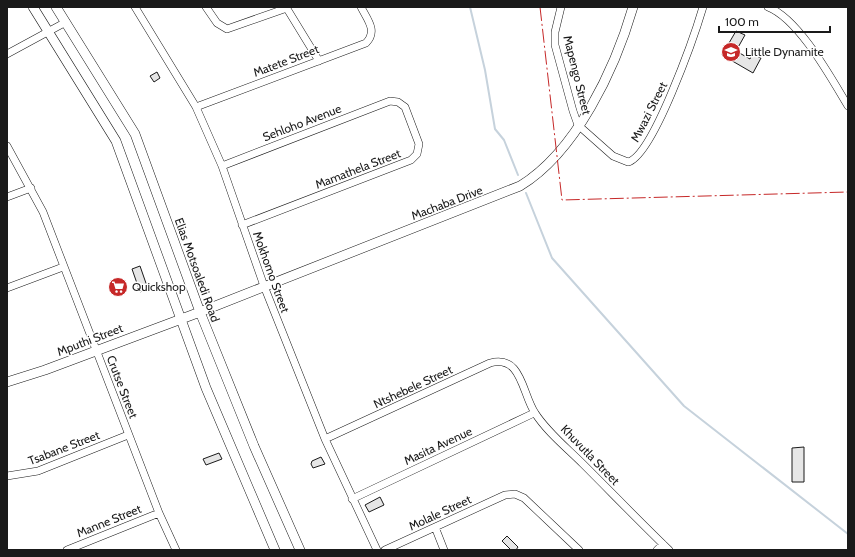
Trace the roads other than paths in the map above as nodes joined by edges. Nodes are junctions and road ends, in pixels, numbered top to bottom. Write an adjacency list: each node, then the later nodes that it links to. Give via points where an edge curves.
1 (33, 7): 12 (main road)
2 (56, 7): 11 (main road, Elias Motsoaledi Road)
3 (135, 7): 17 (street, Mokhomo Street)
4 (206, 7): 5 (street, via 217,23 227,29)
5 (287, 7): 14 (street)
6 (361, 7): 14 (street, Matete Street, via 371,26 372,35 366,43)
7 (561, 7): 18 (street, Mapengo Street, via 555,32 555,45)
8 (633, 7): 18 (main road, Machaba Drive, via 616,54)
9 (703, 7): 18 (street, Mwazi Street, via 688,56 666,105 636,158 628,162 613,156)
10 (768, 7): 16 (street, via 799,32)
11 (66, 22): 12 (street); 27 (main road, Elias Motsoaledi Road, via 134,134)
12 (48, 32): 13 (street); 28 (main road, via 116,141)
13 (7, 54)
14 (319, 61): 17 (street, Matete Street)
15 (390, 101): 20 (street, Sehloho Avenue); 23 (street, Mamathela Street, via 398,102 404,107 419,144 414,158)
16 (848, 106)
17 (196, 107): 20 (street, Mokhomo Street)
18 (578, 125): 25 (main road, Machaba Drive, via 544,169 514,189)
19 (7, 146): 21 (street, Crutse Street)
20 (222, 166): 23 (street, Mokhomo Street)
21 (31, 188): 22 (street); 24 (street, Crutse Street, via 43,212)
22 (7, 197)
23 (242, 225): 25 (street, Mokhomo Street)
24 (63, 267): 26 (street); 29 (street, Crutse Street)
25 (264, 286): 27 (main road, Machaba Drive); 34 (street, Mokhomo Street)
26 (7, 288)
27 (200, 312): 28 (main road, Machaba Drive); 44 (main road, Elias Motsoaledi Road, via 254,446)
28 (181, 319): 29 (main road, Mputhi Street); 43 (main road, via 206,388)
29 (96, 351): 31 (main road, Mputhi Street); 33 (street, Crutse Street)
30 (510, 365): 32 (street, Khuvutla Street, via 517,371); 34 (street, Ntshebele Street, via 503,361 490,363)
31 (7, 382)
32 (534, 413): 36 (street, Masita Avenue); 39 (street, Khuvutla Street)
33 (128, 435): 35 (street, Tsabane Street, via 38,471); 37 (street, Crutse Street)
34 (325, 440): 36 (street, Mokhomo Street)
35 (7, 476)
36 (352, 499): 45 (street, Mokhomo Street)
37 (159, 513): 40 (street, Manne Street); 42 (street, Crutse Street)
38 (435, 527): 46 (street, Molale Street); 47 (street); 48 (street, Molale Street, via 505,495 515,494 524,498)
39 (663, 544): 49 (street); 50 (street, Khuvutla Street)
40 (84, 547): 41 (street, Manne Street)
41 (67, 550)
42 (176, 550)
43 (275, 550)
44 (300, 550)
45 (376, 550)
46 (385, 550)
47 (444, 550)
48 (579, 550)
49 (657, 550)
50 (669, 550)

